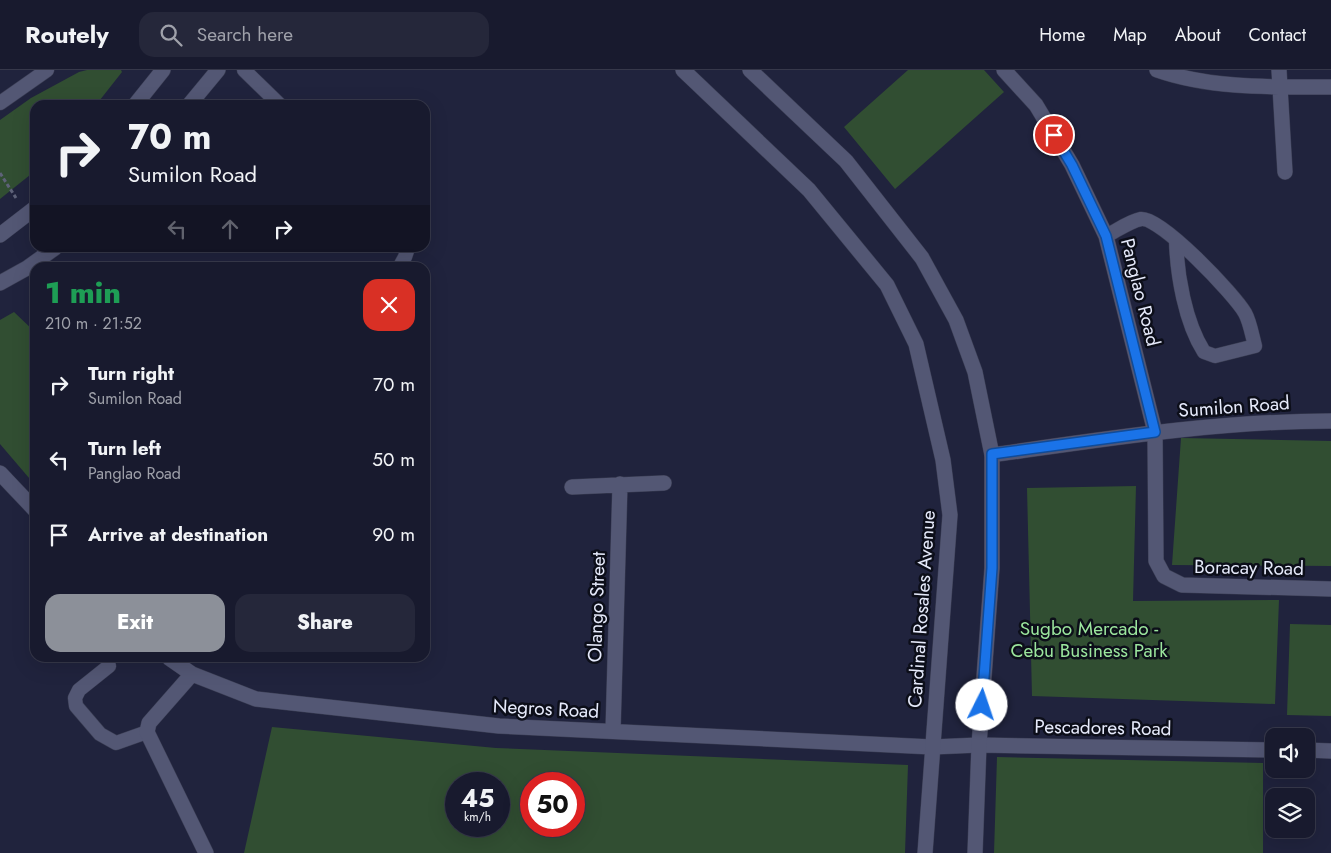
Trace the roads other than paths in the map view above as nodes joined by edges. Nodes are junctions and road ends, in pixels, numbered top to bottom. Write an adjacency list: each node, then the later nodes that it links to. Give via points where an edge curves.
1 (47, 70): 16 (lane)
2 (163, 70): 13 (street)
3 (218, 70): 14 (street)
4 (244, 70): 15 (lane)
5 (684, 70): 41 (street, Cardinal Rosales Avenue, via 809,190 887,284 916,344 943,460 950,515)
6 (750, 70): 28 (street, via 846,161 922,258 956,320 975,372)
7 (1004, 70): 20 (street, Panglao Road, via 1036,105 1072,165)
8 (1157, 70): 10 (street)
9 (1279, 70): 11 (street)
10 (1183, 75): 11 (street)
11 (1280, 87): 12 (street); 17 (street)
12 (1331, 88)
13 (139, 100)
14 (193, 100)
15 (275, 100)
16 (0, 103)
17 (1285, 172)
18 (30, 212): 19 (street)
19 (0, 234)
20 (1106, 236): 21 (lane, via 1141,219 1150,221); 27 (street, Panglao Road)
21 (1176, 240): 21 (lane, via 1228,289 1245,314 1255,346 1215,356 1204,352 1180,286)
22 (49, 252): 23 (street)
23 (35, 262)
24 (30, 266): 25 (street)
25 (0, 283)
26 (1331, 421): 27 (street, Sumilon Road, via 1281,421)
27 (1155, 432): 28 (street, Sumilon Road); 34 (street, Boracay Road, via 1156,560 1164,576 1182,585)
28 (992, 454): 40 (street, via 992,568)
29 (0, 473): 33 (street)
30 (664, 482): 31 (street)
31 (620, 484): 32 (street); 38 (street, Olango Street)
32 (572, 487)
33 (30, 505)
34 (1331, 589)
35 (175, 662): 37 (street, Negros Road)
36 (109, 666): 39 (lane, via 80,690 75,698 76,706 100,734 116,743)
37 (192, 674): 38 (street, Negros Road, via 256,699 499,726); 39 (street, via 148,723)
38 (613, 731): 41 (street, Negros Road)
39 (146, 732): 45 (street)
40 (979, 745): 41 (street, Pescadores Road); 42 (street, Pescadores Road); 47 (street)
41 (932, 747): 46 (street, Cardinal Rosales Avenue)
42 (1265, 750)
43 (1315, 750): 44 (street)
44 (1331, 751)
45 (206, 853)
46 (925, 853)
47 (975, 853)

